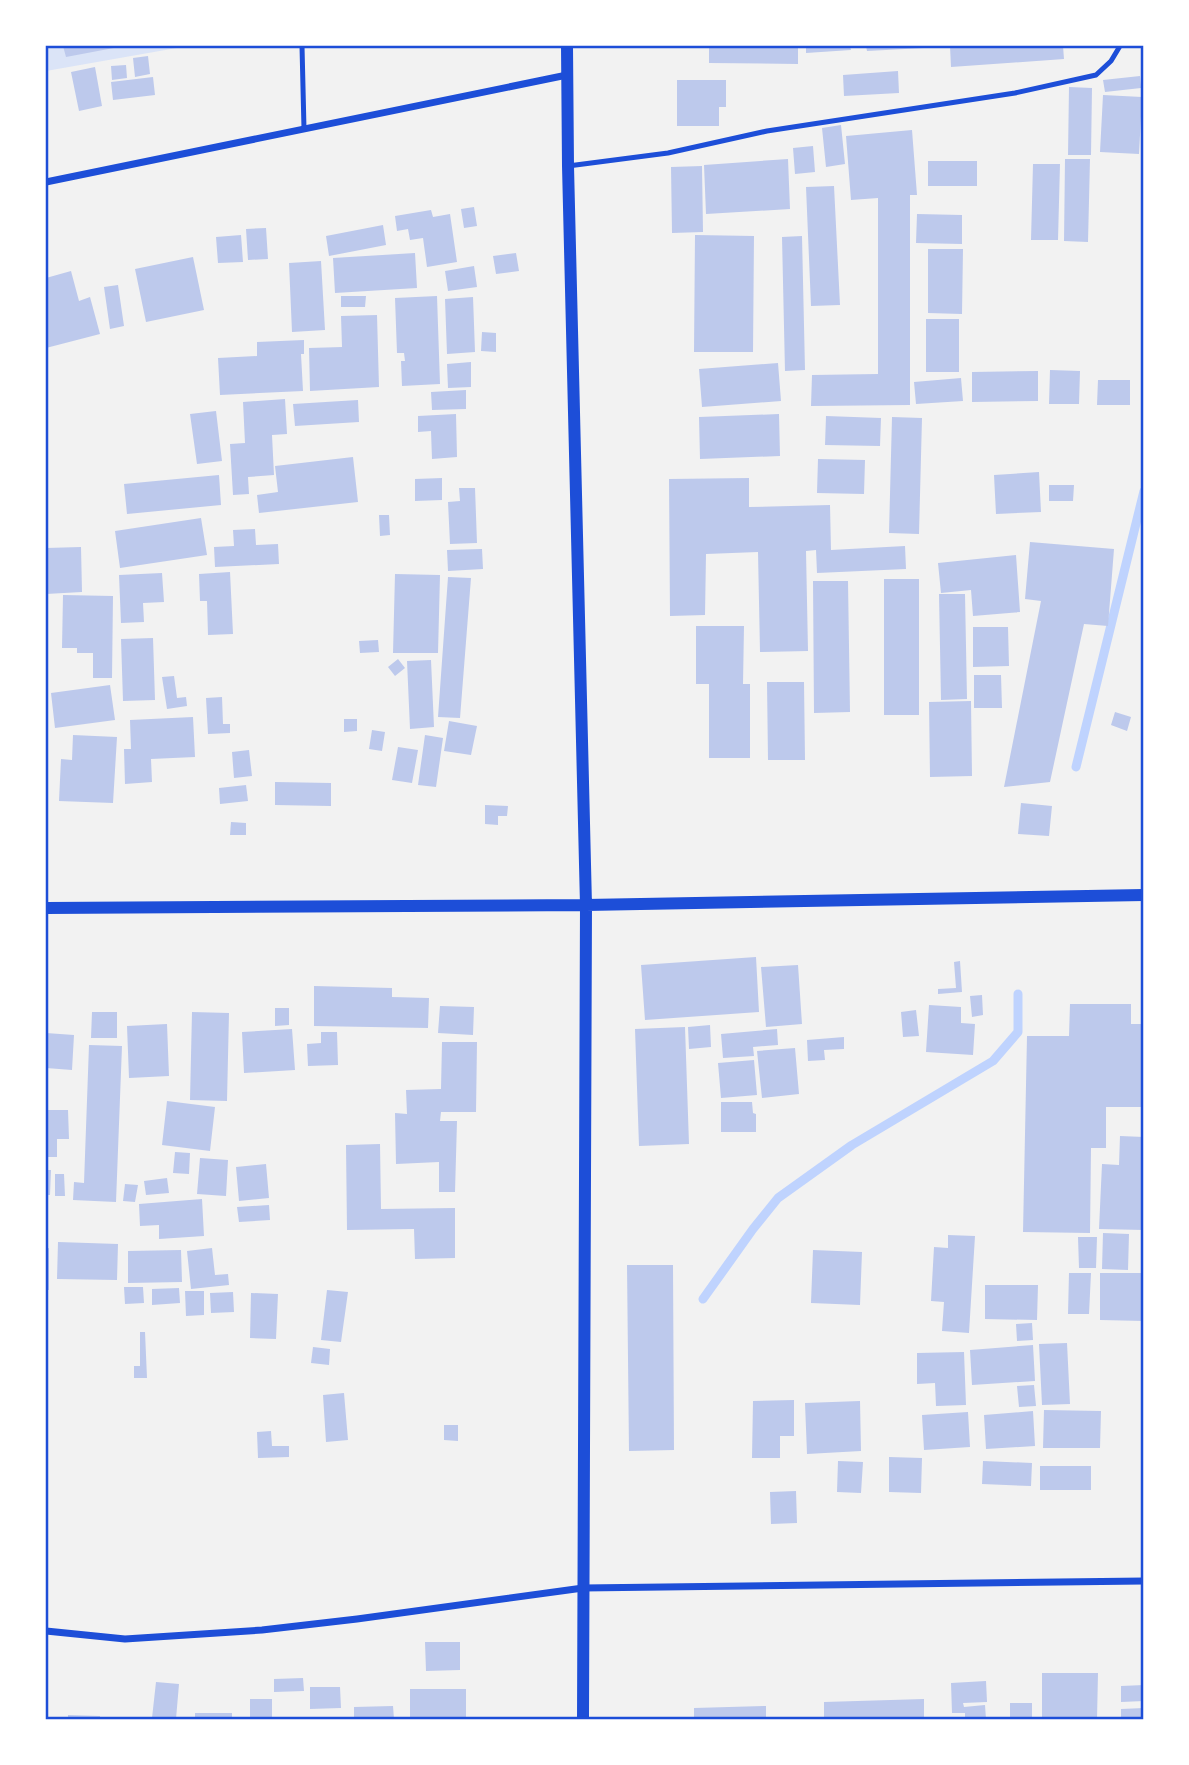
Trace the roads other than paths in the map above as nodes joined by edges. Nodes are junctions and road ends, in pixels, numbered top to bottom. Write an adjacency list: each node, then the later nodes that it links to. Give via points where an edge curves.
1 (302, 46): 5 (lane)
2 (567, 46): 4 (street)
3 (1120, 46): 6 (lane, via 1096,75 1015,93)
4 (567, 75): 5 (street); 6 (street)
5 (304, 129): 7 (street)
6 (568, 166): 9 (street)
7 (46, 182)
8 (1143, 895): 9 (street)
9 (586, 905): 10 (street); 12 (street)
10 (46, 908)
11 (1143, 1581): 12 (street)
12 (583, 1588): 13 (street, via 262,1630 125,1639); 14 (street)
13 (46, 1631)
14 (583, 1720)

